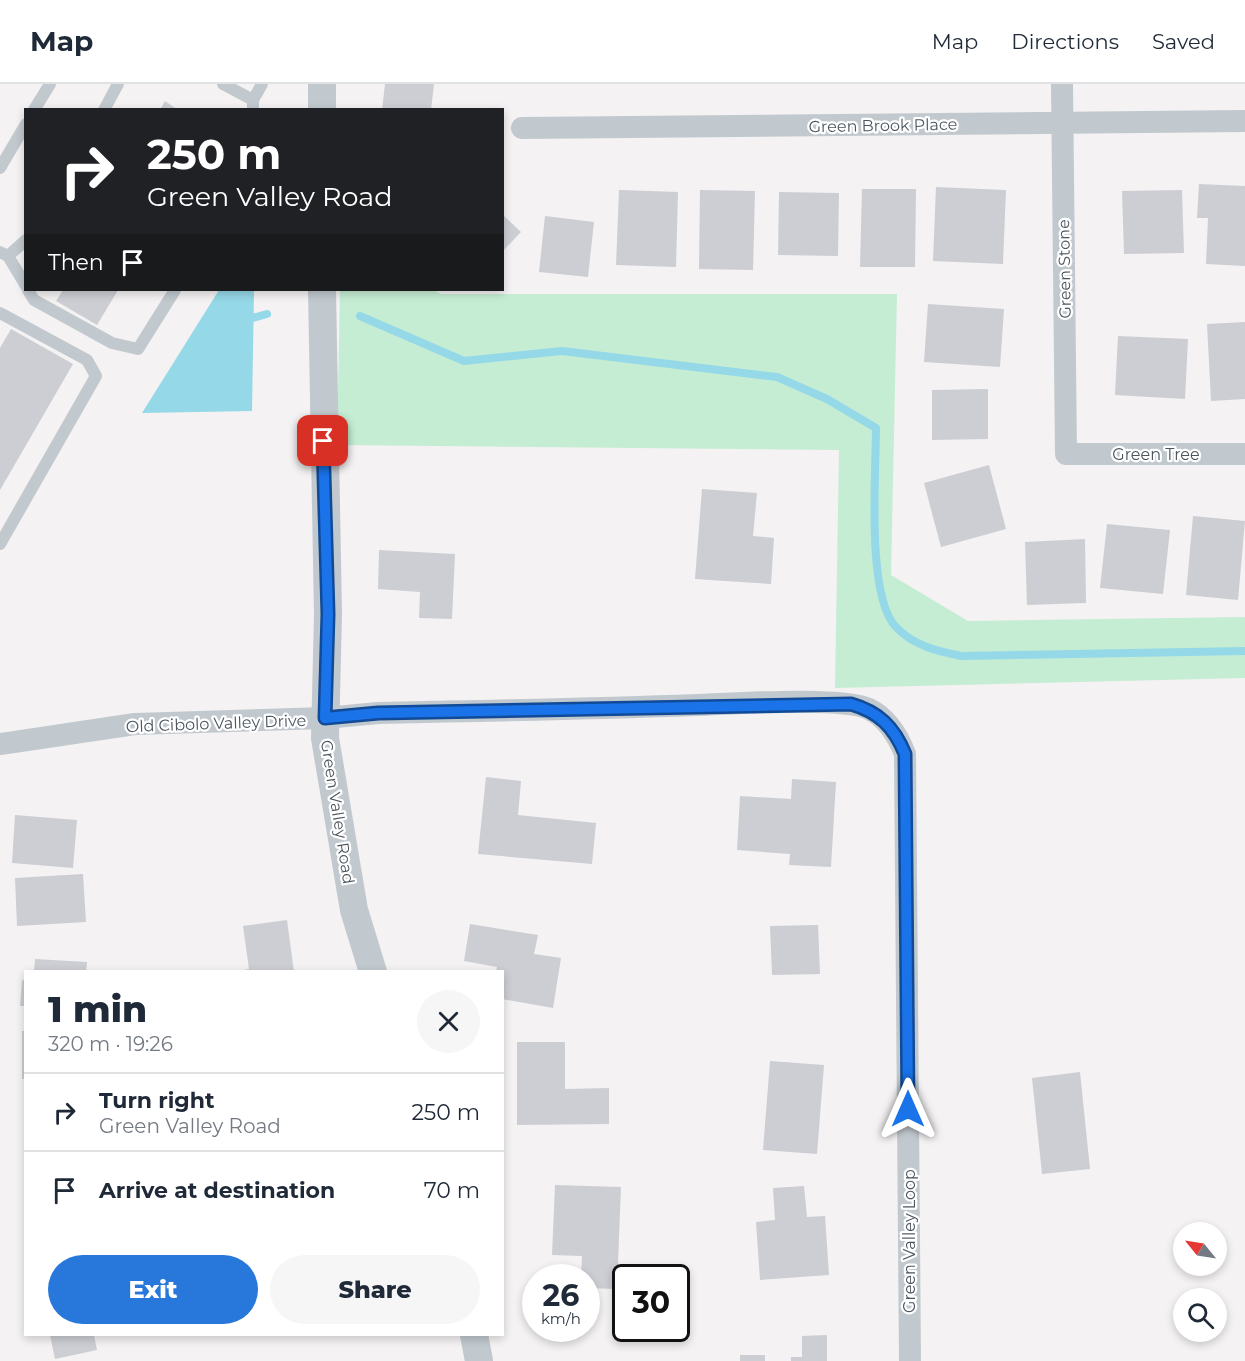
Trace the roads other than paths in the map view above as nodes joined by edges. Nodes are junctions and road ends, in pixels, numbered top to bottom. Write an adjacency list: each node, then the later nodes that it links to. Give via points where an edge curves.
1 (50, 84): 8 (lane)
2 (118, 84): 9 (lane)
3 (223, 84): 7 (lane)
4 (262, 84): 7 (lane)
5 (322, 84): 10 (street)
6 (1062, 84): 12 (street, Green Stone)
7 (253, 105)
8 (35, 108)
9 (105, 108)
10 (322, 108)
11 (1245, 121): 12 (street, Green Brook Place)
12 (1063, 123): 14 (street, Green Brook Place); 23 (street, Green Stone)
13 (24, 127): 15 (lane)
14 (522, 128)
15 (0, 168)
16 (24, 241): 17 (lane)
17 (4, 254): 18 (lane)
18 (24, 284)
19 (29, 291): 20 (lane, via 34,300 112,343 138,349)
20 (174, 291)
21 (321, 291): 26 (street, Green Valley Road, via 328,614)
22 (0, 313): 25 (lane, via 87,360 96,376)
23 (1066, 454): 24 (street, Green Tree)
24 (1245, 454)
25 (0, 544)
26 (325, 718): 27 (street, Old Cibolo Valley Drive, via 135,724); 28 (street, Green Valley Road, via 354,910); 31 (street, Green Valley Loop, via 389,712 851,704 869,709 883,719 898,736 905,754)
27 (0, 744)
28 (372, 970)
29 (474, 1336): 30 (street)
30 (479, 1361)
31 (910, 1361)

